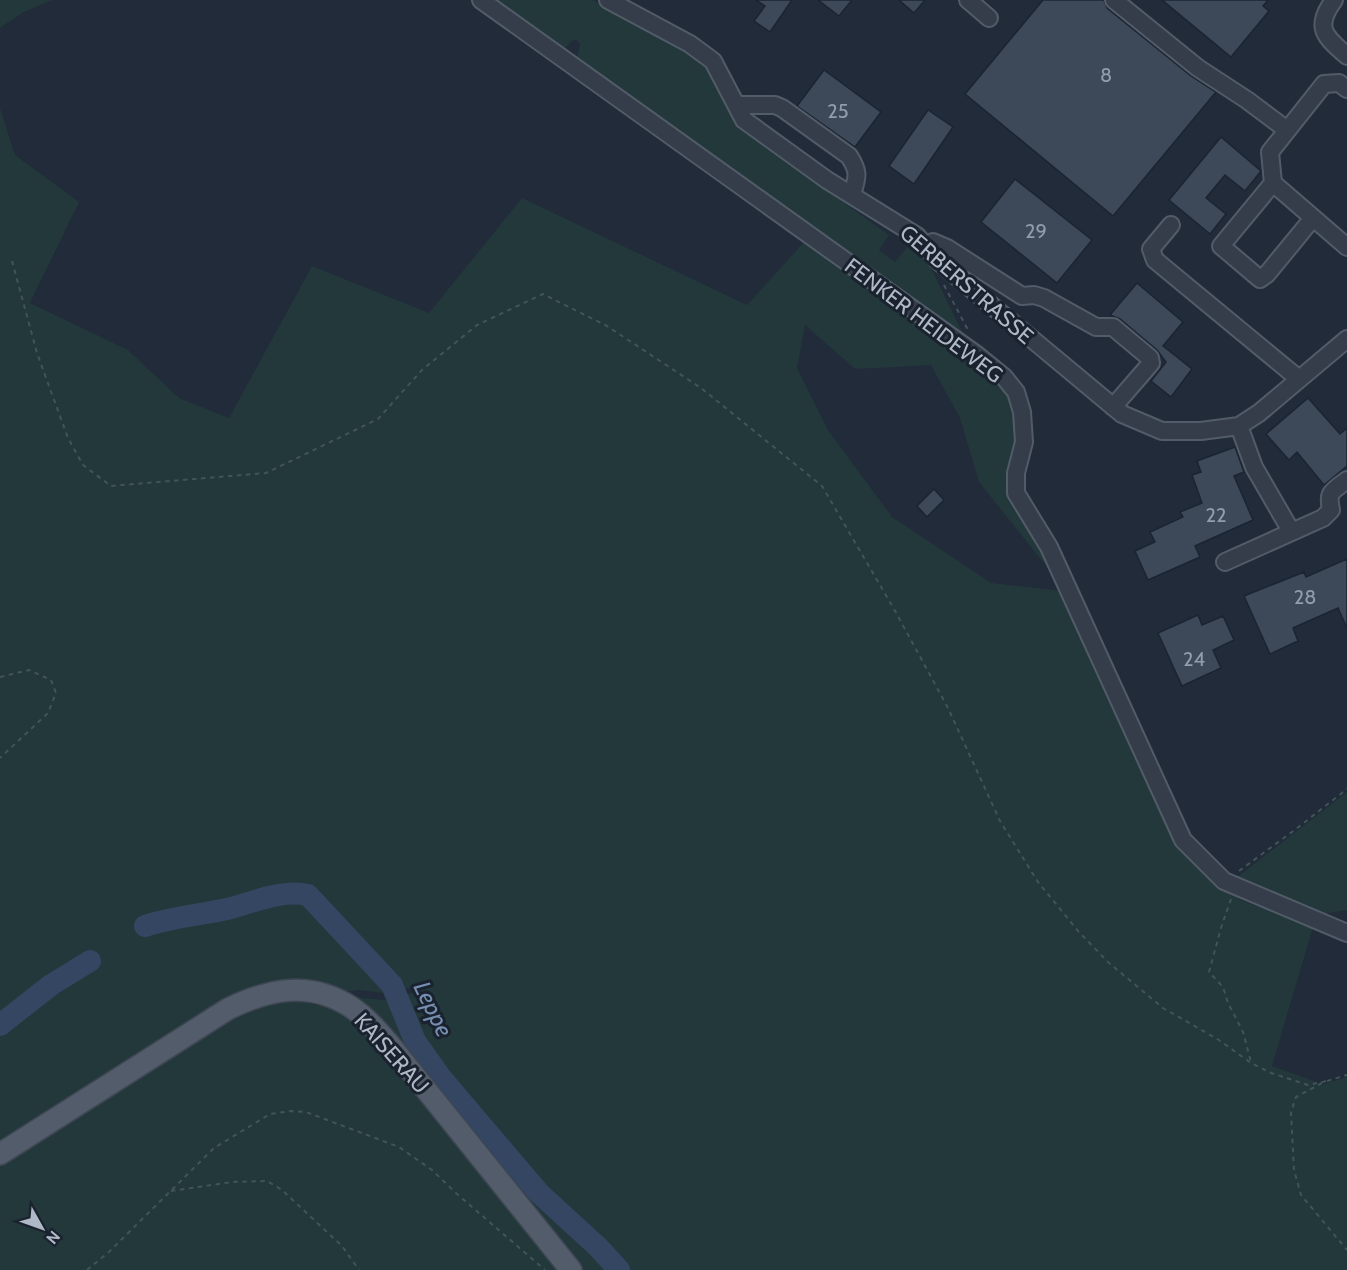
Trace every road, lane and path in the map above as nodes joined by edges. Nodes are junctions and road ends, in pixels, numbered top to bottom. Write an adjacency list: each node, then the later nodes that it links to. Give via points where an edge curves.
1 (480, 0): 30 (street, FENKER HEIDEWEG, via 1004,377 1016,392 1022,412 1024,442 1016,472 1016,493 1049,547 1183,840)
2 (608, 0): 9 (street, GERBERSTRASSE, via 690,44 713,61)
3 (968, 0): 6 (street)
4 (1114, 0): 10 (street, via 1198,68)
5 (1334, 0): 7 (street, via 1324,13 1323,27)
6 (989, 18)
7 (1347, 56)
8 (1347, 89): 10 (street, via 1339,83 1324,84)
9 (736, 105): 12 (street, GERBERSTRASSE, via 744,120); 12 (street, via 782,108 849,156 858,175)
10 (1287, 130): 11 (street, via 1270,152)
11 (1273, 183): 13 (street); 13 (street, via 1221,246 1260,279)
12 (852, 195): 15 (street, GERBERSTRASSE, via 917,236)
13 (1313, 218): 16 (street)
14 (1171, 225): 21 (street, via 1151,249 1155,260)
15 (927, 247): 22 (street, GERBERSTRASSE, via 937,260); 22 (street, via 933,242 947,248 1022,296 1044,298 1096,327 1113,327 1150,358 1151,363)
16 (1347, 247)
17 (12, 261): 32 (path, via 37,353 69,438 83,465 111,486 266,473 378,419 422,370 477,325 543,294 607,326 702,388 822,486 948,708 1000,821 1038,882 1109,963 1163,1008)
18 (943, 283): 19 (path)
19 (969, 331)
20 (1347, 339): 21 (street, GERBERSTRASSE)
21 (1299, 379): 23 (street, GERBERSTRASSE)
22 (1113, 407): 23 (street, GERBERSTRASSE, via 1162,431)
23 (1239, 426): 25 (street, via 1254,467)
24 (1347, 480): 25 (street, via 1329,495 1331,510 1323,518)
25 (1291, 531): 26 (street)
26 (1225, 562)
27 (0, 678): 28 (path, via 29,670 51,680 56,693 48,713)
28 (0, 758)
29 (1347, 789): 30 (path)
30 (1228, 883): 31 (street, FENKER HEIDEWEG); 32 (path, via 1233,894 1209,972 1223,987 1243,1032)
31 (1347, 933)
32 (1251, 1063): 34 (path, via 1308,1085)
33 (1347, 1075): 34 (path)
34 (1327, 1081): 37 (path, via 1296,1096 1291,1112 1294,1170 1301,1195)
35 (0, 1154): 41 (main road, KAISERAU, via 248,999 293,989 323,994 351,1007 391,1046)
36 (170, 1191): 38 (path); 39 (path, via 267,1181 282,1190 342,1246); 40 (path, via 214,1148 270,1114 306,1112 399,1147 432,1170)
37 (1347, 1250)
38 (87, 1270)
39 (359, 1270)
40 (545, 1270)
41 (571, 1270)

